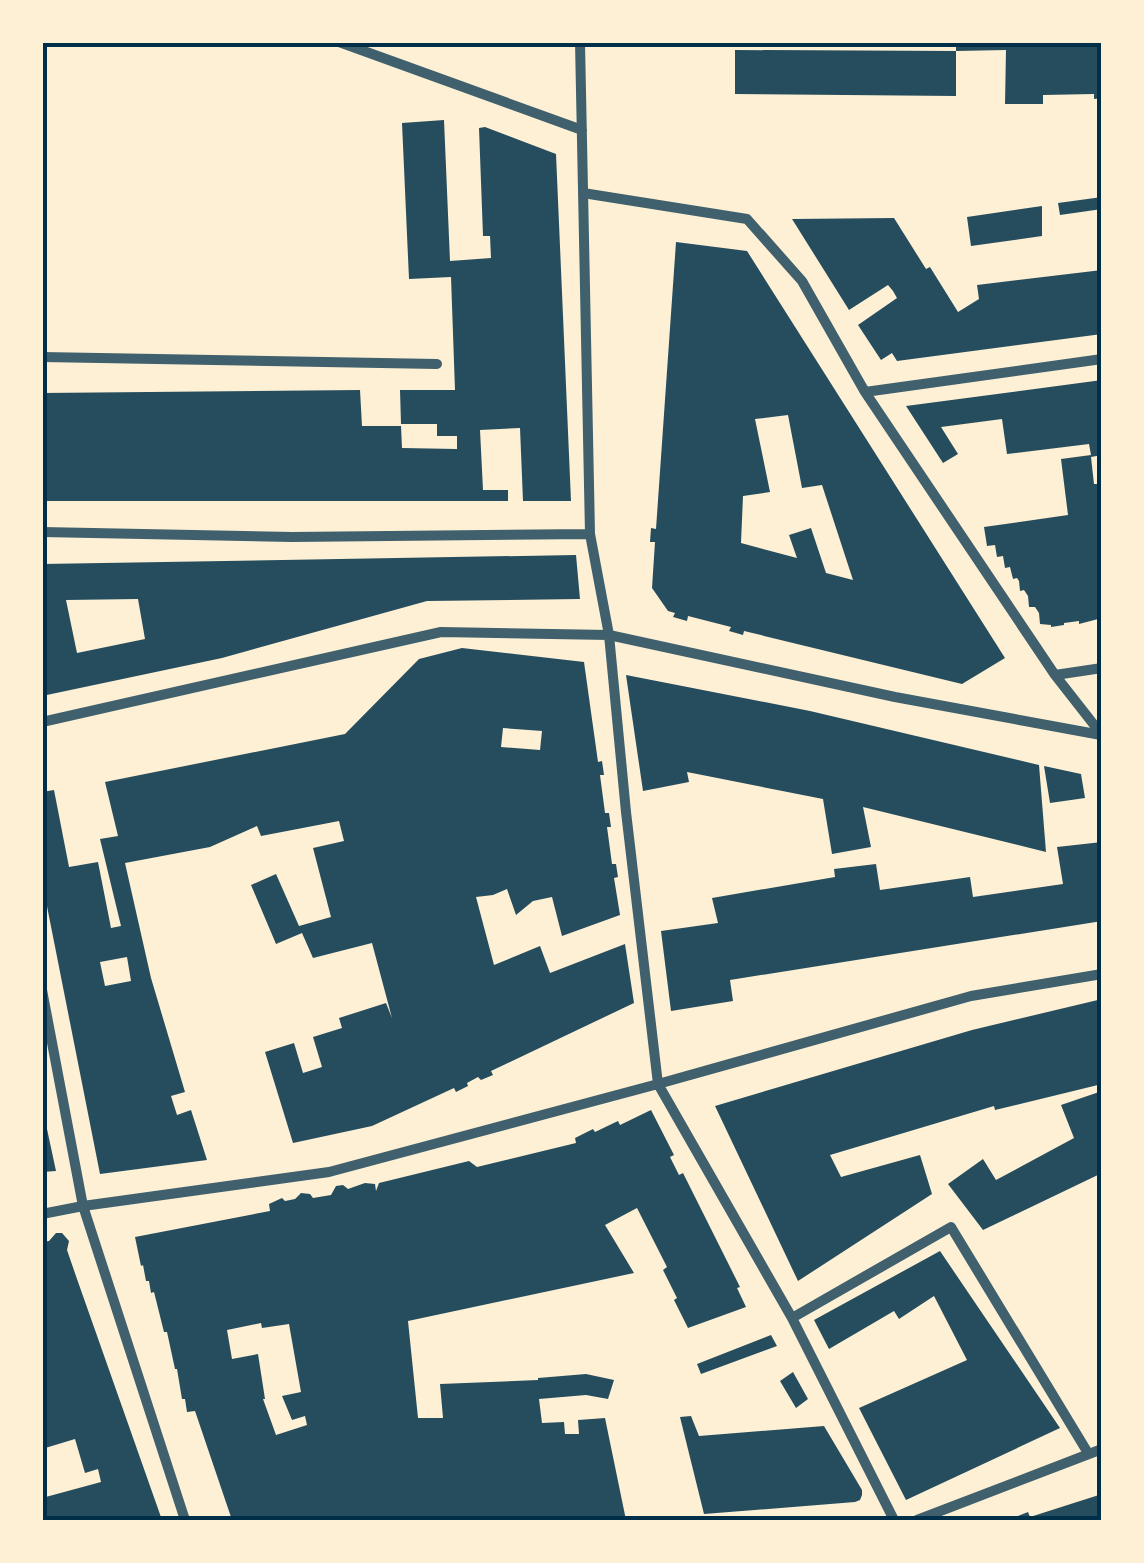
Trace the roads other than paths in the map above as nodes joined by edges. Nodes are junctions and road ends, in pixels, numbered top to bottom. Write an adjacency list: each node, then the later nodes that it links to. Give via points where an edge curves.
1 (339, 42): 3 (street)
2 (580, 42): 3 (street)
3 (582, 130): 4 (street)
4 (583, 193): 8 (street, via 747,219 802,281); 10 (street)
5 (42, 357): 7 (street)
6 (1102, 358): 8 (street)
7 (437, 364)
8 (865, 392): 13 (street)
9 (42, 532): 10 (street)
10 (590, 534): 11 (street)
11 (608, 636): 14 (street, via 441,632); 15 (street); 18 (street)
12 (1102, 668): 13 (street)
13 (1055, 675): 15 (street)
14 (42, 722)
15 (1101, 735)
16 (1102, 974): 18 (street, via 970,996)
17 (42, 990): 19 (street)
18 (658, 1084): 19 (street, via 328,1172); 21 (street)
19 (84, 1206): 20 (street); 24 (street)
20 (42, 1214)
21 (792, 1318): 23 (street, via 951,1227); 25 (street)
22 (1102, 1449): 23 (street)
23 (1088, 1453): 26 (street)
24 (185, 1520)
25 (894, 1520)
26 (917, 1520)

